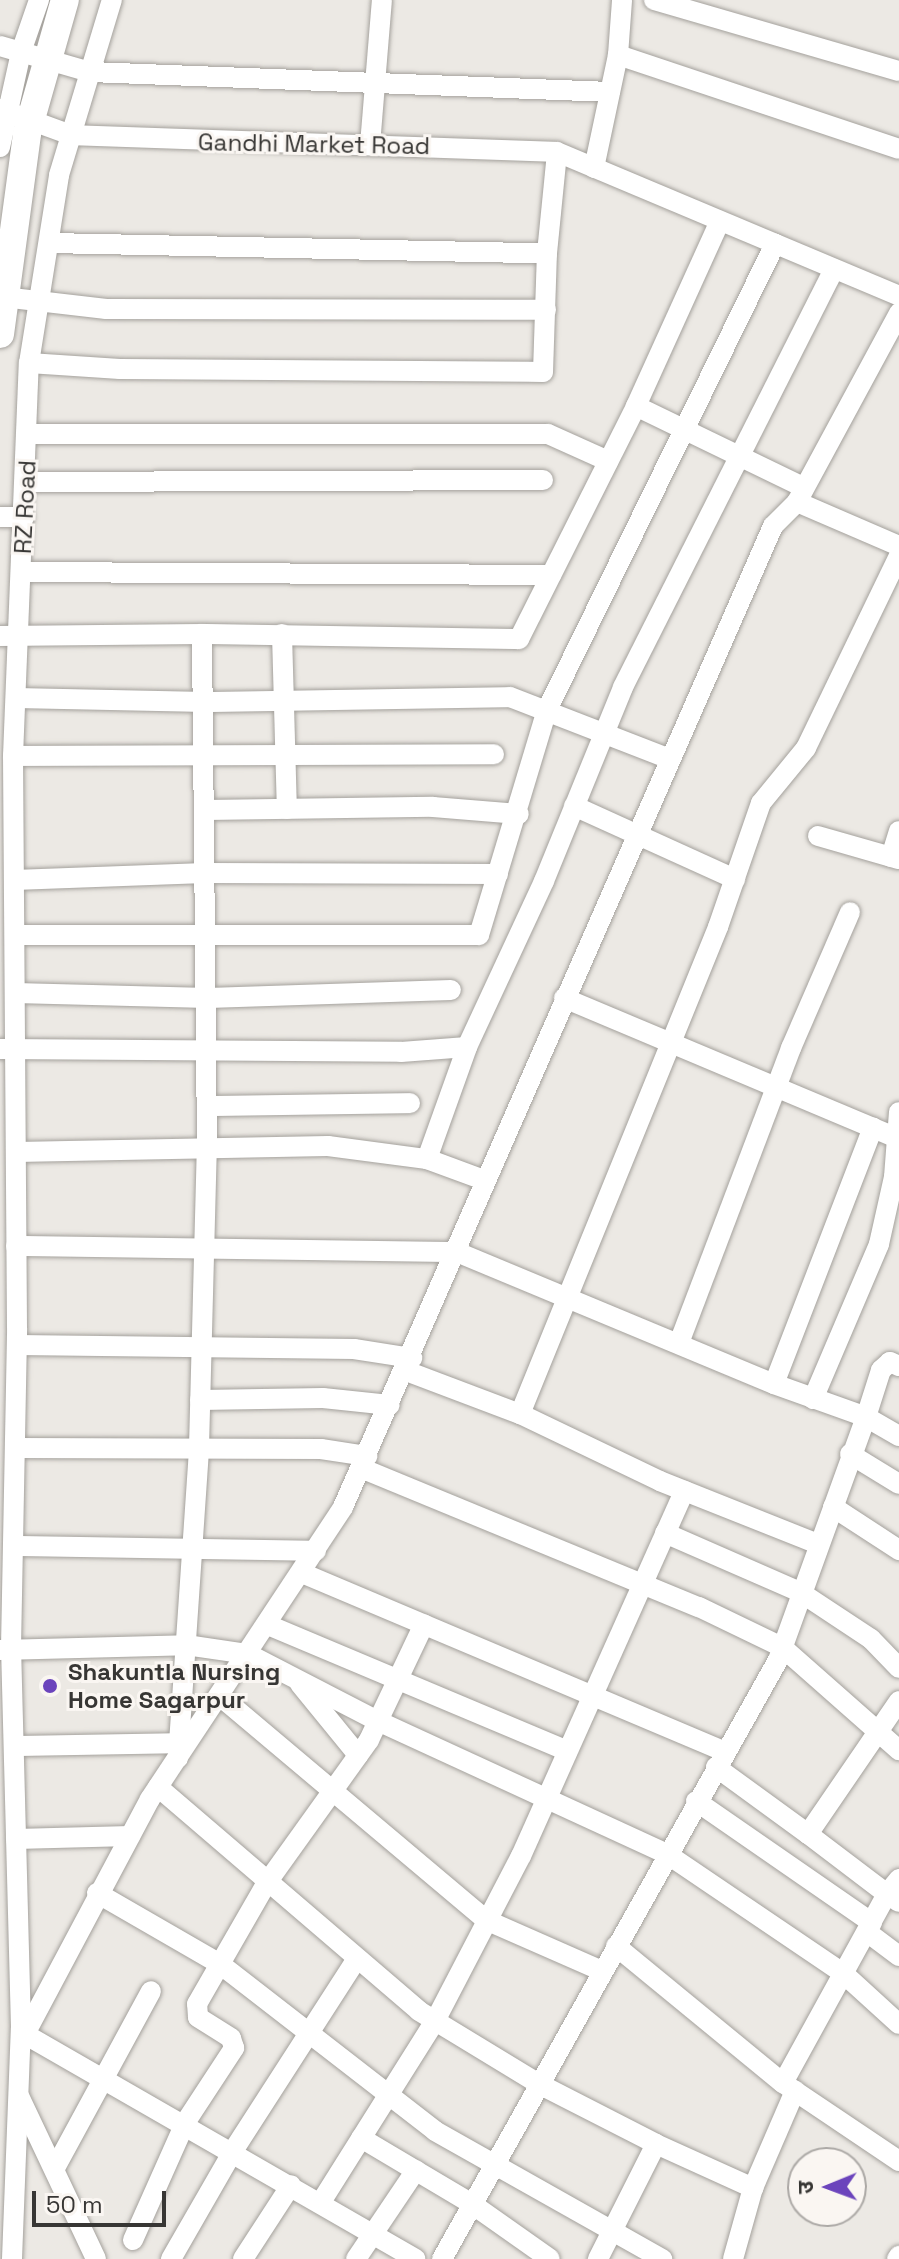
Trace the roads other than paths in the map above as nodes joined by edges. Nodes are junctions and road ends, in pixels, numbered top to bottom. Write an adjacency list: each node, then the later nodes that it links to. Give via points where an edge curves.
1 (39, 0): 9 (street)
2 (65, 0): 9 (street)
3 (112, 0): 11 (street, RZ Road)
4 (382, 0): 12 (street)
5 (622, 0): 8 (street)
6 (654, 0): 10 (street)
7 (0, 46): 9 (street)
8 (618, 55): 13 (street); 18 (street)
9 (33, 57): 11 (street); 14 (street)
10 (899, 71)
11 (90, 72): 12 (street); 15 (street, RZ Road)
12 (374, 82): 13 (street); 16 (street)
13 (610, 92): 20 (street)
14 (12, 113): 15 (street, Gandhi Market Road); 17 (street); 27 (street)
15 (71, 135): 16 (street, Gandhi Market Road); 22 (street, RZ Road)
16 (370, 145): 19 (street, Gandhi Market Road)
17 (0, 147)
18 (899, 149)
19 (557, 152): 20 (street); 24 (street)
20 (594, 168): 21 (street)
21 (720, 221): 23 (street); 33 (street)
22 (49, 243): 24 (street); 28 (street, RZ Road)
23 (775, 244): 25 (street); 34 (street)
24 (547, 253): 29 (street)
25 (834, 269): 26 (street); 36 (street)
26 (899, 296)
27 (3, 297): 28 (street); 31 (street)
28 (39, 304): 29 (street, via 106,309); 32 (street, RZ Road)
29 (546, 310): 32 (street, via 543,372 120,369)
30 (899, 313): 40 (street)
31 (0, 334)
32 (29, 363): 35 (street, RZ Road)
33 (636, 406): 34 (street); 37 (street)
34 (683, 431): 36 (street); 53 (street)
35 (28, 434): 37 (street, via 548,434); 39 (street, RZ Road)
36 (741, 456): 40 (street); 54 (street)
37 (608, 461): 46 (street)
38 (543, 480): 39 (street)
39 (26, 482): 42 (street, RZ Road)
40 (800, 495): 43 (street); 59 (street, via 773,526)
41 (0, 517): 42 (street)
42 (24, 517): 45 (street, RZ Road)
43 (899, 546)
44 (899, 556): 70 (street, via 806,748 761,803)
45 (21, 572): 46 (street); 49 (street, RZ Road)
46 (551, 575): 48 (street, via 519,639)
47 (202, 634): 48 (street); 49 (street); 52 (street)
48 (282, 634): 51 (street)
49 (9, 636): 50 (street, RZ Road)
50 (16, 698): 52 (street); 58 (street, RZ Road)
51 (282, 701): 52 (street); 53 (street, via 510,697); 56 (street)
52 (206, 702): 55 (street)
53 (547, 710): 54 (street); 63 (street)
54 (604, 734): 59 (street); 60 (street)
55 (207, 753): 56 (street); 58 (street); 62 (street)
56 (283, 753): 57 (street); 61 (street)
57 (494, 754)
58 (13, 756): 71 (street, RZ Road)
59 (667, 758): 65 (street)
60 (574, 806): 65 (street); 80 (street)
61 (287, 809): 62 (street); 63 (street, via 433,807)
62 (206, 810): 68 (street)
63 (519, 814): 69 (street)
64 (899, 831): 67 (street)
65 (635, 834): 70 (street); 78 (street)
66 (818, 836): 67 (street)
67 (895, 858)
68 (205, 873): 69 (street); 71 (street); 74 (street)
69 (498, 874): 74 (street, via 479,935)
70 (735, 879): 79 (street)
71 (14, 880): 73 (street, RZ Road)
72 (850, 912): 83 (street)
73 (15, 935): 74 (street); 76 (street, RZ Road)
74 (204, 935): 77 (street)
75 (451, 990): 77 (street)
76 (15, 993): 77 (street); 81 (street, RZ Road)
77 (208, 998): 82 (street)
78 (564, 998): 79 (street); 93 (street)
79 (669, 1044): 83 (street); 97 (street)
80 (467, 1047): 82 (street); 91 (street)
81 (8, 1050): 82 (street); 90 (street, RZ Road)
82 (206, 1052): 85 (street)
83 (775, 1090): 87 (street); 98 (street)
84 (410, 1103): 85 (street)
85 (207, 1106): 89 (street)
86 (899, 1113): 88 (street)
87 (873, 1127): 88 (street); 103 (street)
88 (893, 1136): 92 (street)
89 (207, 1147): 90 (street); 91 (street, via 328,1146); 95 (street)
90 (16, 1152): 94 (street, RZ Road)
91 (427, 1159): 93 (street)
92 (896, 1178): 104 (street, via 879,1244)
93 (484, 1180): 96 (street)
94 (16, 1246): 95 (street); 99 (street, RZ Road)
95 (205, 1248): 96 (street); 100 (street)
96 (457, 1252): 97 (street); 101 (street)
97 (566, 1298): 98 (street); 107 (street)
98 (679, 1343): 103 (street)
99 (17, 1345): 100 (street); 111 (street, RZ Road)
100 (202, 1350): 101 (street, via 354,1349); 105 (street)
101 (409, 1364): 106 (street); 107 (street)
102 (899, 1366): 108 (street, via 890,1362 881,1370)
103 (774, 1384): 104 (street)
104 (813, 1399): 108 (street)
105 (200, 1400): 106 (street, via 323,1398); 110 (street)
106 (390, 1405): 113 (street)
107 (520, 1414): 115 (street)
108 (866, 1417): 109 (street); 112 (street)
109 (899, 1436)
110 (199, 1447): 111 (street); 113 (street, via 321,1449); 120 (street)
111 (15, 1448): 119 (street, RZ Road)
112 (850, 1454): 114 (street); 116 (street)
113 (364, 1462): 122 (street); 124 (street)
114 (899, 1484)
115 (684, 1491): 117 (street); 118 (street)
116 (833, 1507): 118 (street); 121 (street)
117 (665, 1533): 124 (street); 125 (street)
118 (818, 1544): 125 (street)
119 (14, 1546): 120 (street); 130 (street, RZ Road)
120 (192, 1549): 122 (street); 128 (street)
121 (899, 1550)
122 (316, 1551): 123 (street)
123 (302, 1573): 126 (street); 127 (street)
124 (642, 1585): 129 (street); 135 (street)
125 (800, 1592): 129 (street); 132 (street, via 871,1639)
126 (424, 1624): 134 (street); 135 (street)
127 (268, 1625): 131 (street); 134 (street)
128 (186, 1645): 130 (street); 131 (street); 141 (street)
129 (782, 1647): 139 (street); 145 (street)
130 (6, 1649): 140 (street, RZ Road)
131 (248, 1654): 133 (street); 136 (street)
132 (899, 1668)
133 (296, 1679): 138 (street); 144 (street)
134 (397, 1680): 138 (street); 143 (street)
135 (594, 1694): 143 (street); 145 (street)
136 (220, 1696): 141 (street); 147 (street)
137 (899, 1701): 139 (street)
138 (378, 1721): 144 (street); 148 (street)
139 (878, 1729): 142 (street); 150 (street)
140 (14, 1746): 141 (street); 152 (street, RZ Road)
141 (179, 1750): 146 (street)
142 (899, 1750)
143 (568, 1751): 148 (street)
144 (358, 1755): 147 (street)
145 (720, 1760): 149 (street); 150 (street)
146 (158, 1787): 151 (street); 154 (street)
147 (333, 1791): 154 (street); 157 (street)
148 (547, 1797): 153 (street); 157 (street)
149 (696, 1801): 153 (street); 158 (street)
150 (808, 1834): 155 (street)
151 (130, 1836): 152 (street); 156 (street)
152 (16, 1839): 168 (street, RZ Road)
153 (667, 1854): 159 (street); 164 (street)
154 (266, 1884): 161 (street); 162 (street)
155 (895, 1892): 158 (street)
156 (97, 1893): 162 (street); 168 (street)
157 (486, 1920): 163 (street); 166 (street)
158 (869, 1928): 160 (street); 164 (street)
159 (616, 1946): 163 (street); 172 (street)
160 (899, 1956)
161 (356, 1960): 166 (street); 169 (street)
162 (220, 1964): 169 (street); 175 (street, via 195,2011 231,2038 234,2048)
163 (602, 1971): 171 (street)
164 (844, 1974): 167 (street); 172 (street)
165 (151, 1991): 170 (street)
166 (435, 2021): 171 (street); 174 (street)
167 (899, 2024)
168 (23, 2033): 170 (street); 173 (street, RZ Road)
169 (309, 2036): 174 (street); 178 (street)
170 (103, 2076): 175 (street); 181 (street)
171 (539, 2084): 177 (street); 180 (street)
172 (789, 2087): 179 (street); 184 (street)
173 (16, 2092): 181 (street); 190 (street, RZ Road)
174 (387, 2096): 176 (street); 180 (street)
175 (185, 2123): 178 (street); 189 (street)
176 (361, 2138): 182 (street); 185 (street)
177 (656, 2144): 184 (street); 188 (street)
178 (233, 2151): 183 (street); 192 (street)
179 (899, 2161)
180 (494, 2165): 186 (street); 188 (street)
181 (55, 2168): 191 (street)
182 (416, 2170): 186 (street); 187 (street)
183 (291, 2185): 185 (street); 193 (street)
184 (753, 2188): 200 (street)
185 (321, 2202): 187 (street)
186 (472, 2204): 196 (street); 197 (street)
187 (374, 2233): 194 (street); 195 (street)
188 (611, 2233): 198 (street); 199 (street)
189 (133, 2240)
190 (12, 2259)
191 (96, 2259)
192 (171, 2259)
193 (243, 2259)
194 (356, 2259)
195 (415, 2259)
196 (442, 2259)
197 (550, 2259)
198 (598, 2259)
199 (662, 2259)
200 (733, 2259)

